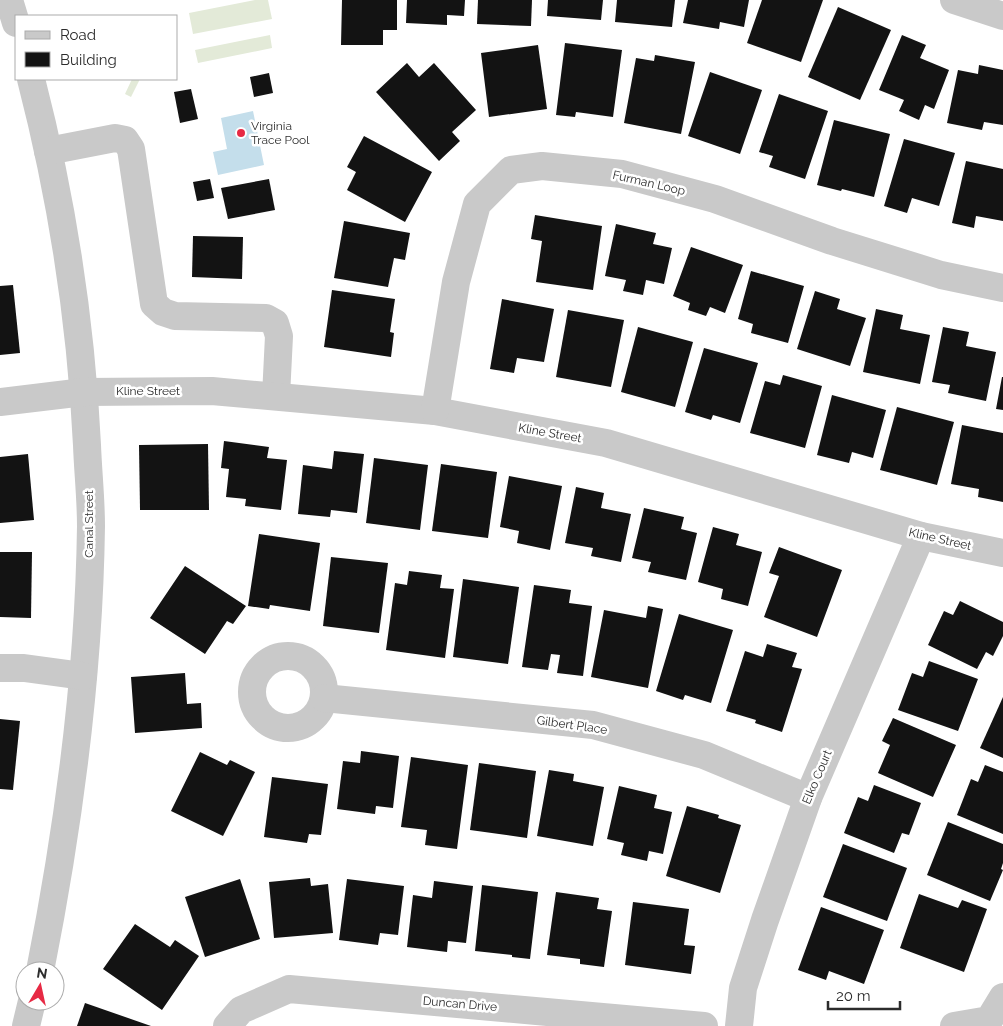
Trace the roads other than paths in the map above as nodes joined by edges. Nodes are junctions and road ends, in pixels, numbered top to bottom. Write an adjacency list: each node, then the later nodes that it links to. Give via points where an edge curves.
1 (9, 0): 4 (street)
2 (954, 0): 3 (street)
3 (1003, 16)
4 (15, 20)
5 (31, 80): 6 (street, Canal Street)
6 (48, 151): 8 (street, Canal Street, via 66,236); 9 (street, via 115,138 125,140 131,149 154,304 175,316 266,318 275,323 279,336)
7 (1003, 288): 11 (street, Furman Loop, via 941,275 832,242 715,199 622,174 542,166 511,170 477,204 456,282)
8 (84, 392): 9 (street, Kline Street, via 212,391); 10 (street, Kline Street); 15 (street, Canal Street, via 91,524)
9 (276, 396): 11 (street, Kline Street)
10 (0, 402)
11 (435, 411): 12 (street, Kline Street, via 606,443)
12 (921, 536): 13 (street, Kline Street); 17 (street, Elko Court)
13 (1003, 553)
14 (0, 668): 15 (street)
15 (83, 676): 18 (street, Canal Street, via 73,772)
16 (324, 698): 17 (street, Gilbert Place, via 593,726 704,755)
17 (808, 798): 25 (street, Elko Court, via 743,988)
18 (42, 961)
19 (1003, 997): 26 (street, via 989,1020)
20 (30, 1011): 22 (street)
21 (498, 1017): 23 (street, Duncan Drive, via 289,989 240,1010); 24 (street, Duncan Drive)
22 (26, 1026)
23 (227, 1026)
24 (704, 1026)
25 (739, 1026)
26 (954, 1026)

